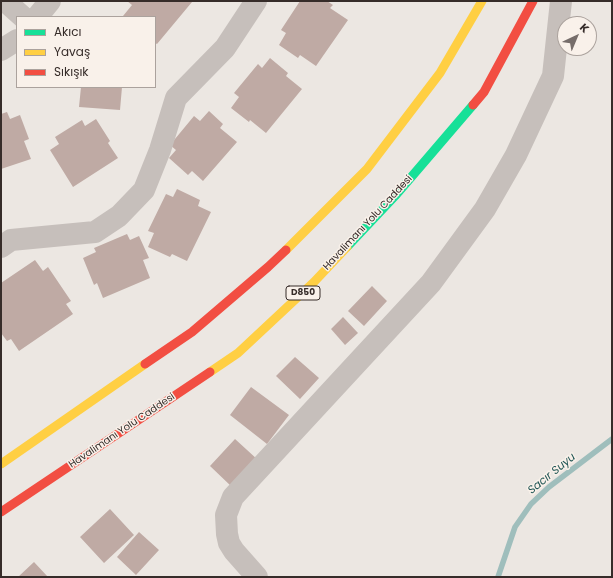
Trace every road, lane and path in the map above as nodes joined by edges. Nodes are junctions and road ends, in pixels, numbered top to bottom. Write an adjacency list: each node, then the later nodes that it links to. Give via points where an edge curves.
1 (5, 1): 7 (street)
2 (50, 1): 8 (street)
3 (256, 1): 11 (street, via 225,48 176,98 144,190 119,216 95,232 11,240)
4 (482, 1): 12 (highway, via 440,73 367,168 268,267 192,332)
5 (533, 1): 13 (highway, Havalimanı Yolu Caddesi / D850, via 484,92 395,196 314,282 238,353)
6 (561, 1): 14 (street, via 553,76 516,155 485,209 431,283 233,497 226,515 226,534 234,551)
7 (23, 16)
8 (38, 16)
9 (16, 41): 10 (street)
10 (1, 50)
11 (1, 247)
12 (1, 464)
13 (1, 512)
14 (257, 577)

